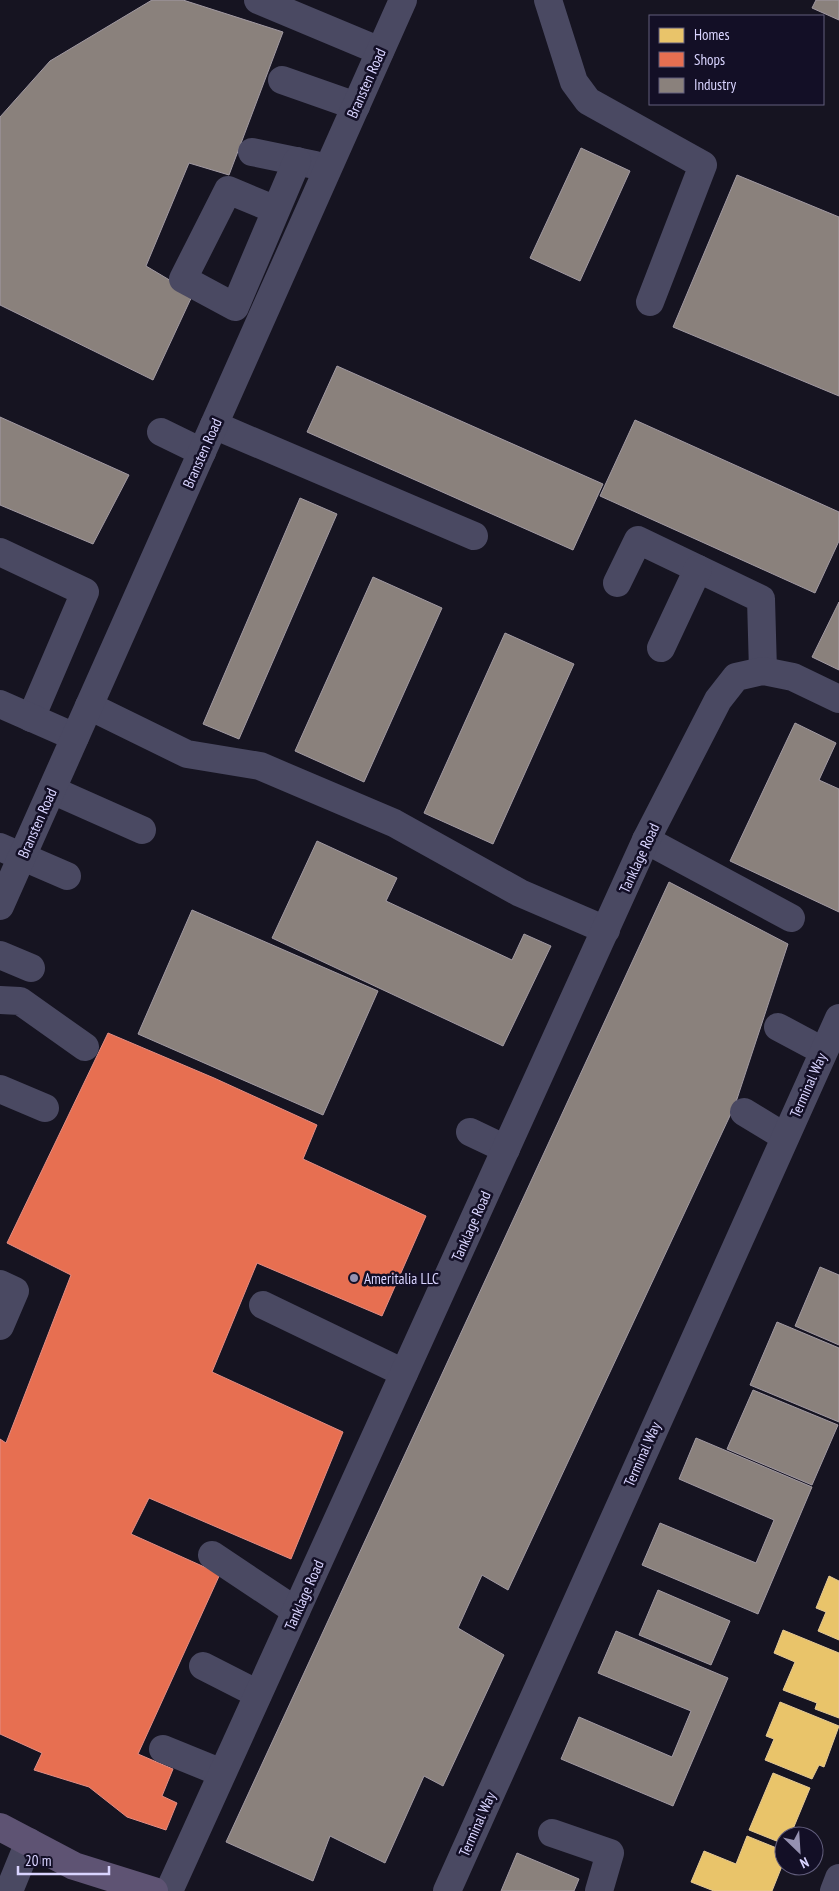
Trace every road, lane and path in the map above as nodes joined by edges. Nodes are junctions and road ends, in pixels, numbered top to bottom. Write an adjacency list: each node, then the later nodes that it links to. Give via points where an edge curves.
1 (258, 0): 4 (street)
2 (403, 0): 4 (street, Bransten Road)
3 (548, 0): 11 (street, via 574,82 588,101 703,165)
4 (380, 51): 6 (street, Bransten Road)
5 (282, 80): 6 (street)
6 (356, 106): 9 (street, Bransten Road)
7 (252, 152): 8 (street)
8 (297, 161): 9 (street); 10 (street)
9 (329, 168): 12 (street, Bransten Road)
10 (276, 210)
11 (650, 302)
12 (214, 425): 14 (street, Bransten Road); 15 (street)
13 (160, 432): 14 (street)
14 (202, 452): 23 (street, Bransten Road)
15 (474, 536)
16 (0, 552): 24 (street, via 85,592)
17 (698, 569): 18 (street, via 638,540); 19 (street); 20 (street, via 761,599)
18 (617, 583)
19 (661, 648)
20 (764, 671): 21 (street, via 793,677); 28 (street, Tanklage Road, via 736,677 718,700)
21 (839, 699)
22 (0, 704): 24 (street)
23 (89, 706): 25 (street, Bransten Road); 33 (street, via 187,754 260,766 376,816 520,894)
24 (31, 718): 25 (street)
25 (76, 737): 26 (street, Bransten Road)
26 (52, 790): 27 (street); 29 (street, Bransten Road)
27 (142, 830)
28 (646, 840): 32 (street); 33 (street, Tanklage Road)
29 (11, 851): 30 (street); 31 (street, Bransten Road)
30 (67, 876)
31 (0, 906)
32 (790, 918)
33 (606, 930): 46 (street, Tanklage Road)
34 (0, 955): 35 (street)
35 (30, 968)
36 (0, 1000): 39 (street, via 20,1001)
37 (839, 1018): 40 (street, Terminal Way)
38 (778, 1027): 40 (street)
39 (85, 1047)
40 (823, 1051): 45 (street, Terminal Way)
41 (0, 1089): 42 (street)
42 (45, 1108)
43 (744, 1112): 45 (street)
44 (470, 1132): 46 (street)
45 (785, 1137): 64 (street, Terminal Way)
46 (506, 1149): 50 (street, Tanklage Road)
47 (0, 1284): 49 (street, via 15,1291)
48 (263, 1305): 50 (street)
49 (0, 1326)
50 (404, 1373): 52 (street, Tanklage Road)
51 (212, 1555): 52 (street)
52 (296, 1611): 54 (street, Tanklage Road)
53 (204, 1666): 54 (street)
54 (258, 1694): 56 (street, Tanklage Road)
55 (163, 1749): 56 (street)
56 (222, 1773): 63 (street, Tanklage Road)
57 (0, 1827): 59 (main road)
58 (552, 1833): 65 (street, via 610,1853)
59 (29, 1842): 61 (street); 62 (main road, via 74,1866)
60 (839, 1878): 66 (street)
61 (9, 1891)
62 (154, 1891)
63 (169, 1891)
64 (446, 1891)
65 (598, 1891)
66 (834, 1891)

